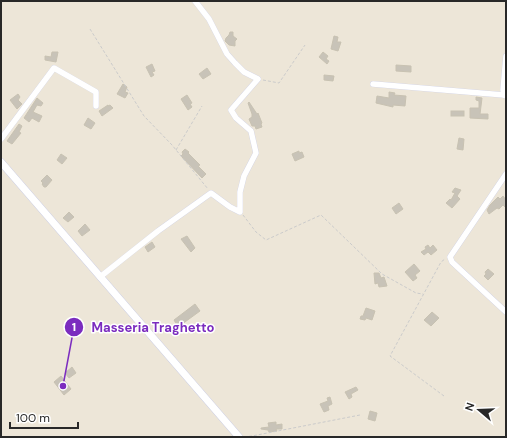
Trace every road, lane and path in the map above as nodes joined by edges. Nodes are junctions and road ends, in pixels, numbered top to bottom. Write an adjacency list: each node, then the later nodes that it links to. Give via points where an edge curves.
1 (195, 1): 5 (street, via 227,54 244,72)
2 (90, 29): 11 (path, via 144,116)
3 (305, 45): 5 (path, via 279,83)
4 (506, 56): 7 (street)
5 (258, 79): 15 (street, via 231,110 251,131 256,153 244,176 240,192)
6 (373, 84): 7 (street)
7 (505, 96)
8 (96, 106): 10 (street, via 96,92 54,68)
9 (202, 106): 11 (path)
10 (1, 139)
11 (176, 150): 14 (path)
12 (1, 162): 17 (main road)
13 (506, 174): 16 (street)
14 (211, 193): 15 (street); 17 (street)
15 (240, 212): 18 (path, via 266,240 321,215 382,274)
16 (450, 257): 18 (path, via 441,262); 19 (street, via 452,262)
17 (100, 277): 22 (main road)
18 (423, 294): 20 (path, via 390,356)
19 (506, 312)
20 (444, 396)
21 (360, 415): 22 (path)
22 (240, 437)

